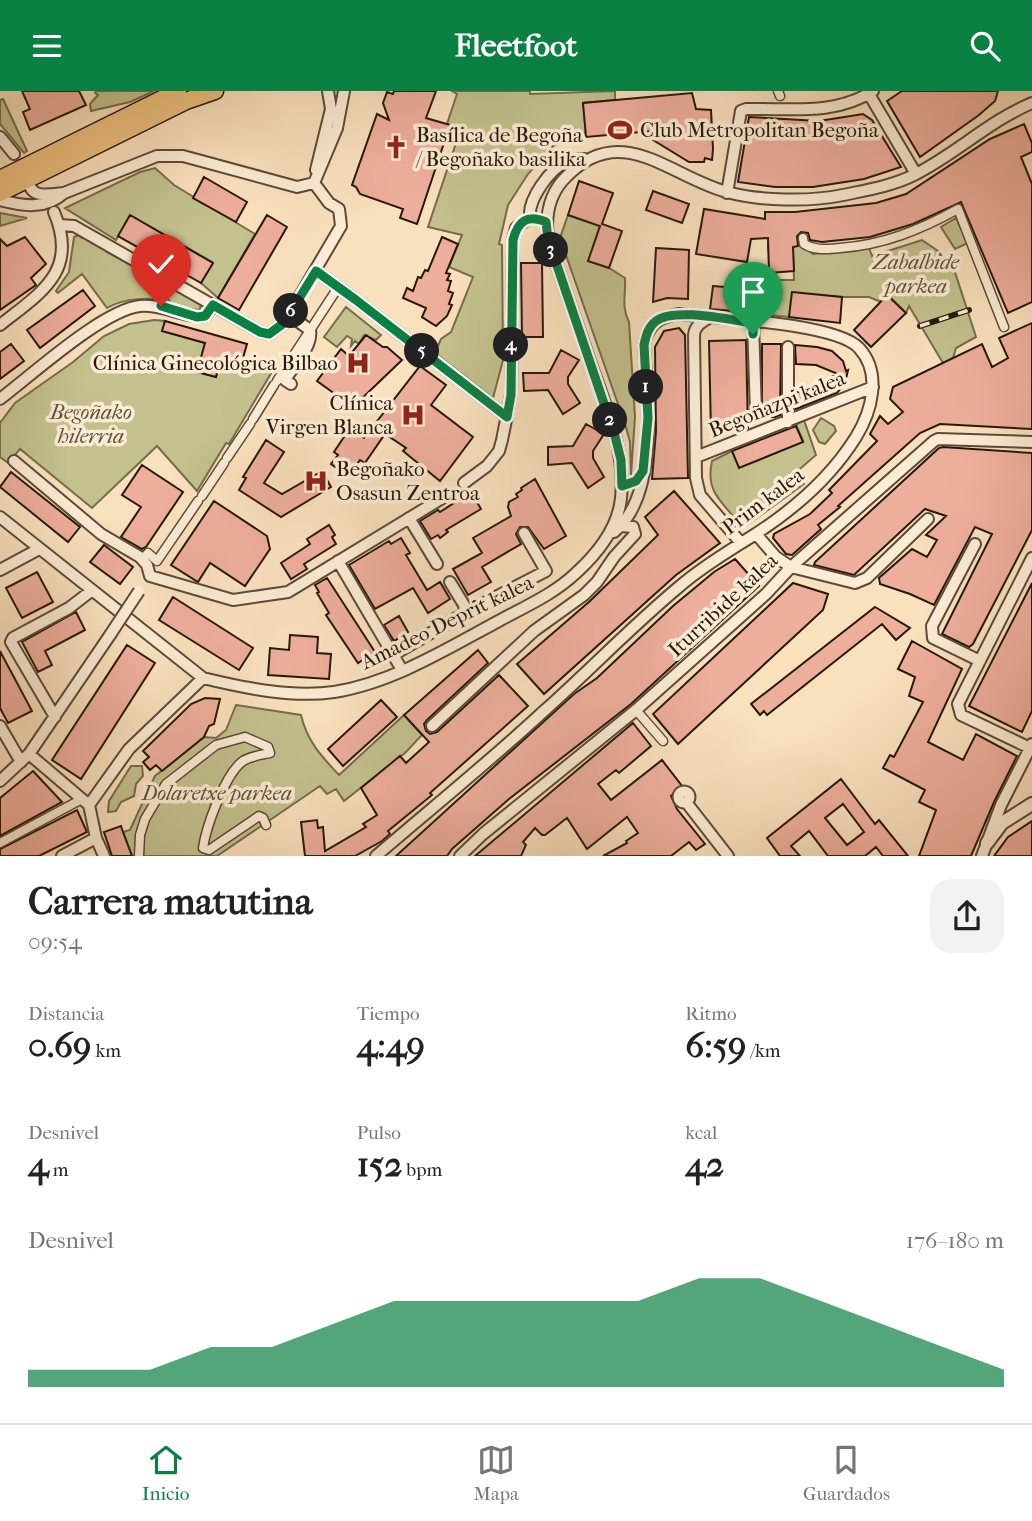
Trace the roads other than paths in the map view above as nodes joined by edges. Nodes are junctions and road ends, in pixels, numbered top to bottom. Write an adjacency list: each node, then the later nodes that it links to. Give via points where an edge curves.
1 (178, 91): 12 (main road)
2 (215, 91): 13 (main road)
3 (328, 91): 14 (street, via 331,109)
4 (344, 91): 14 (street, via 337,128)
5 (1026, 91): 7 (street)
6 (871, 92): 11 (street); 17 (street, via 832,107 741,111)
7 (1032, 104): 11 (street, via 987,126)
8 (0, 137): 9 (street)
9 (14, 155)
10 (590, 158): 17 (street, via 614,152 645,155); 20 (street, via 565,163 547,179 535,193); 21 (street, via 560,182)
11 (916, 174): 17 (street, via 834,197 783,199)
12 (0, 179)
13 (29, 179): 15 (main road); 16 (street, via 38,195)
14 (316, 181): 16 (street, via 297,187 183,156 157,156); 24 (street, via 342,216)
15 (0, 193)
16 (64, 193): 18 (street, via 44,205)
17 (727, 193)
18 (0, 200)
19 (54, 212): 22 (street)
20 (530, 217): 21 (street); 40 (street, via 516,228 513,240)
21 (546, 222): 48 (street, via 615,436)
22 (60, 225): 26 (street, via 74,226); 31 (street, via 63,252 57,273 42,293)
23 (803, 238): 32 (street, via 814,250 868,246 911,233 958,209)
24 (316, 271): 25 (street); 27 (street)
25 (337, 288): 34 (street); 40 (street)
26 (213, 305): 27 (street, via 269,334); 38 (street, via 205,316 197,317 161,306 124,309)
27 (289, 315): 34 (street)
28 (684, 315): 29 (street); 33 (street); 45 (street, via 655,321 645,340 648,418)
29 (710, 317): 30 (street); 33 (street)
30 (753, 323): 37 (street, via 828,332 845,339 859,348); 39 (street)
31 (0, 325)
32 (1004, 327)
33 (695, 329): 43 (street)
34 (310, 330): 36 (street, via 306,348 285,380); 61 (street, via 157,561 148,554)
35 (788, 347): 41 (street)
36 (291, 384)
37 (873, 387): 41 (street, Begoñazpi kalea); 55 (street, Prim kalea, via 856,437 820,482)
38 (0, 399)
39 (756, 413)
40 (507, 417): 46 (street, via 499,451)
41 (788, 422): 43 (street, Begoñazpi kalea)
42 (1032, 442): 64 (street, Iturribide kalea, via 938,439)
43 (696, 457): 57 (street, via 700,495)
44 (15, 461): 61 (street, via 101,534)
45 (643, 471): 47 (street); 48 (street)
46 (464, 483)
47 (640, 488): 48 (street, via 631,495); 53 (street)
48 (622, 490): 56 (street)
49 (444, 497): 51 (street)
50 (0, 517): 59 (street, Amadeo Deprit kalea)
51 (409, 518): 62 (street); 63 (street)
52 (928, 519): 64 (street, via 859,583)
53 (621, 526): 56 (street); 77 (street, via 633,527 635,534 591,588 534,631)
54 (524, 533): 69 (street, via 546,571)
55 (756, 534): 57 (street, Prim kalea); 64 (street)
56 (609, 535): 72 (street, Amadeo Deprit kalea, via 574,575 543,597)
57 (741, 543): 92 (street, Prim kalea, via 677,589 518,736)
58 (975, 544): 71 (street, via 931,631 933,638)
59 (39, 549): 65 (street); 68 (street, Amadeo Deprit kalea)
60 (1032, 558): 71 (street)
61 (142, 559): 66 (street)
62 (338, 561): 66 (street, via 288,592 233,600); 70 (street)
63 (437, 564)
64 (791, 567): 74 (street, Iturribide kalea)
65 (0, 570)
66 (150, 576): 75 (street, bridge)
67 (450, 582): 69 (street)
68 (91, 591): 73 (street, Amadeo Deprit kalea); 75 (street, via 11,642)
69 (465, 613): 70 (street)
70 (393, 655): 72 (street)
71 (979, 661): 79 (street, via 958,704 961,715)
72 (402, 670): 73 (street, Amadeo Deprit kalea, via 333,692 244,687)
73 (203, 678): 83 (street, via 137,741)
74 (636, 710): 78 (street); 93 (street, Iturribide kalea)
75 (55, 717): 80 (street)
76 (0, 726): 80 (street)
77 (432, 726)
78 (663, 741)
79 (1031, 747): 88 (street)
80 (25, 758): 81 (street); 83 (street)
81 (0, 782)
82 (686, 801): 94 (street)
83 (85, 802): 86 (street); 87 (street)
84 (1032, 804): 88 (street, via 1002,823)
85 (266, 825): 91 (street, via 259,816 209,851 203,848 232,772 244,760 270,753 268,747 245,737 229,740 166,784 145,819)
86 (96, 838): 89 (street); 90 (street)
87 (0, 843)
88 (987, 843): 95 (street)
89 (62, 856)
90 (104, 856)
91 (138, 856)
92 (376, 856)
93 (460, 856)
94 (728, 856)
95 (982, 856)

